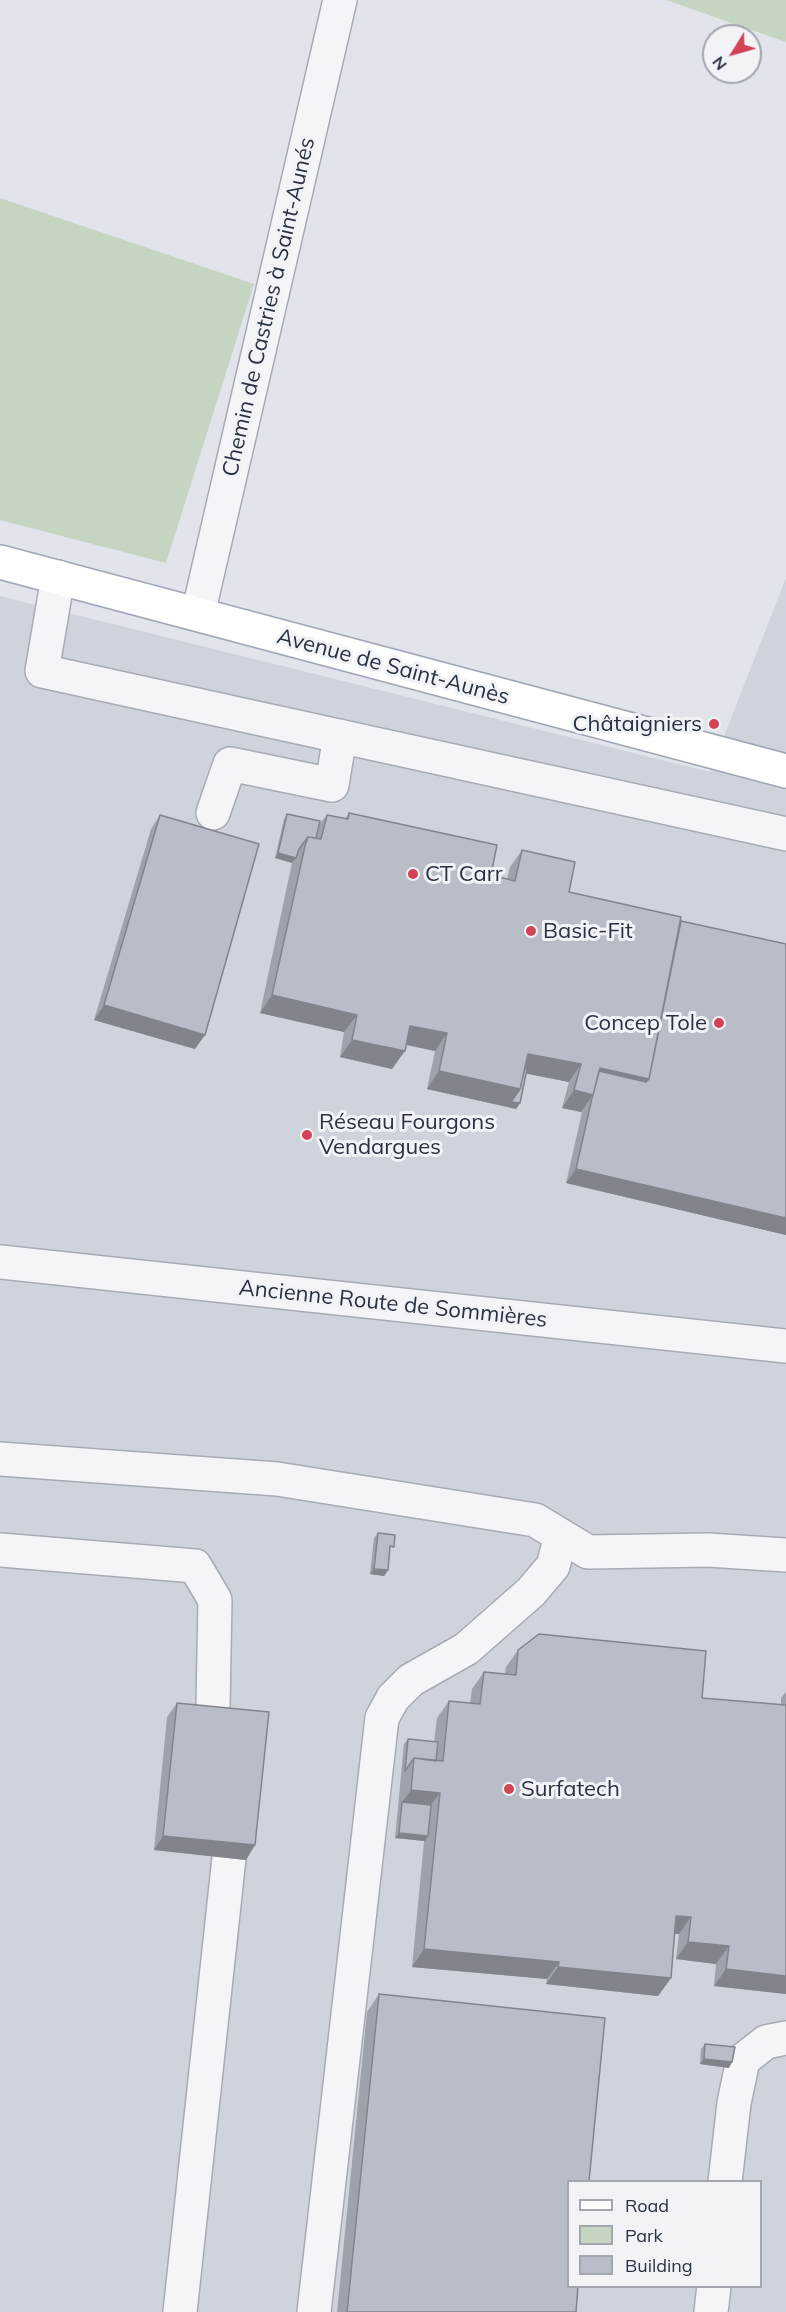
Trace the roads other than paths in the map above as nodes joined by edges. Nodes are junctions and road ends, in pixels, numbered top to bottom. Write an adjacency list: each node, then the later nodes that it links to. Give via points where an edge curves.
1 (340, 0): 4 (street, Chemin de Castries à Saint-Aunés)
2 (0, 562): 3 (main road, Avenue de Saint-Aunès)
3 (58, 577): 4 (main road, Avenue de Saint-Aunès); 5 (street, via 42,671)
4 (198, 614): 6 (main road, Avenue de Saint-Aunès)
5 (340, 736): 7 (street, via 332,785 230,764); 8 (street)
6 (786, 771)
7 (213, 813)
8 (786, 834)
9 (0, 1262): 10 (street, Ancienne Route de Sommières)
10 (786, 1346)
11 (0, 1459): 12 (street, via 277,1479 534,1520)
12 (561, 1536): 14 (street, via 588,1552 708,1550); 21 (street, via 553,1566 531,1592 466,1649 411,1680 393,1698 382,1718)
13 (0, 1550): 15 (street, via 195,1566 215,1600)
14 (786, 1555)
15 (213, 1705)
16 (229, 1858): 20 (street)
17 (786, 2038): 18 (street, via 766,2042 743,2060)
18 (725, 2180)
19 (714, 2288): 22 (street)
20 (180, 2312)
21 (314, 2312)
22 (711, 2312)

